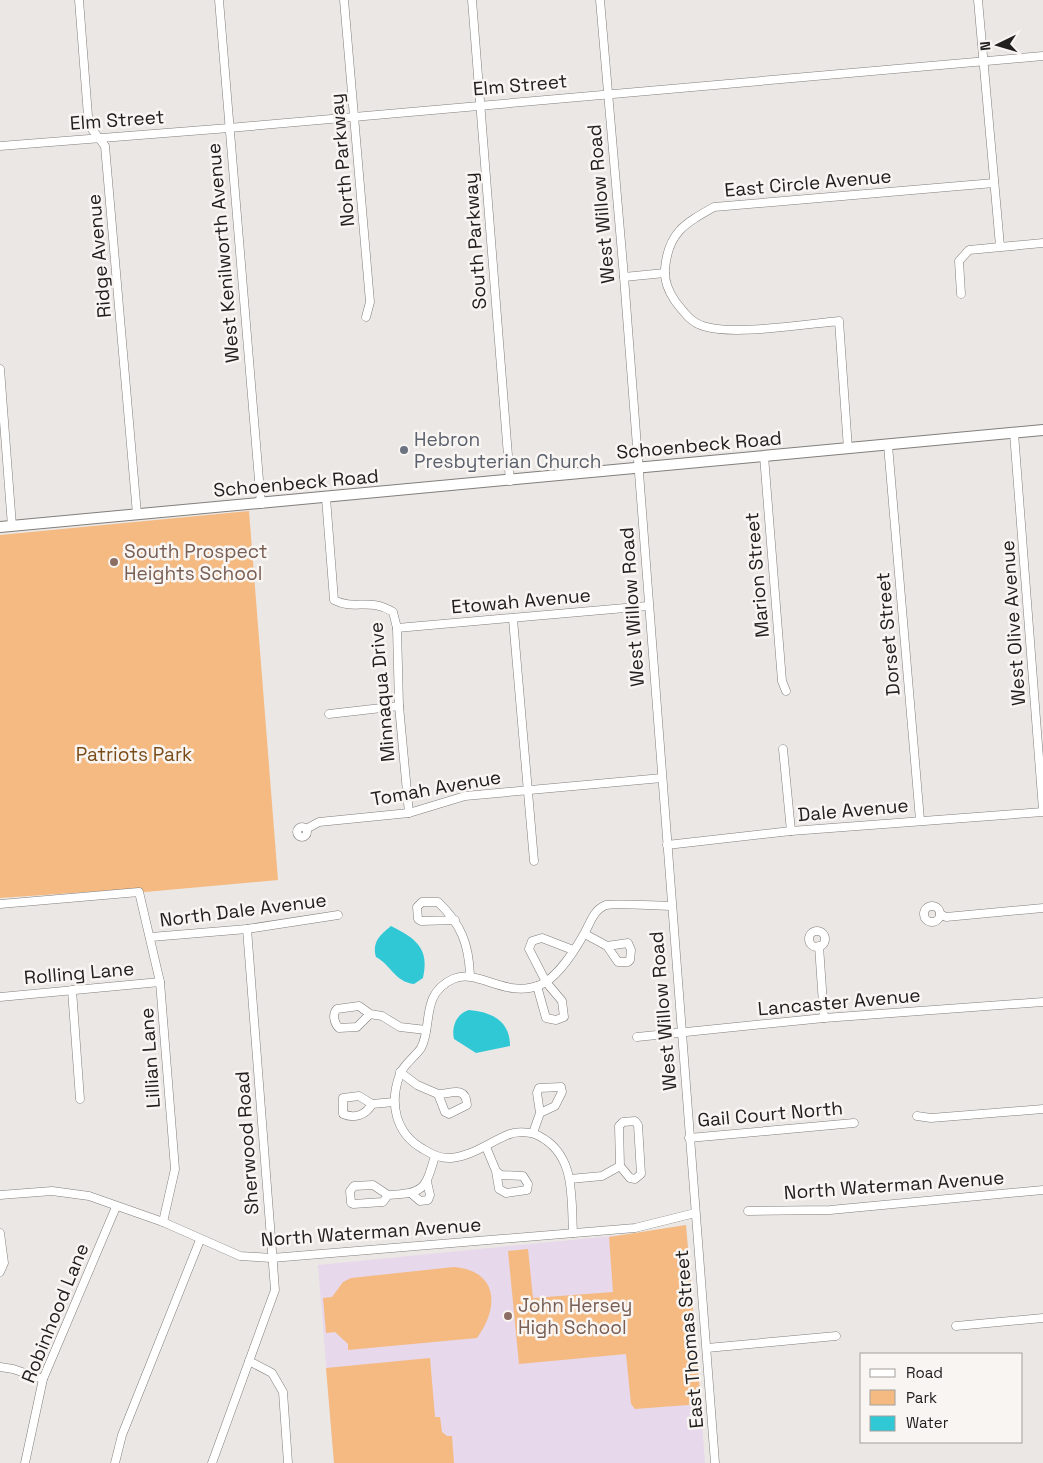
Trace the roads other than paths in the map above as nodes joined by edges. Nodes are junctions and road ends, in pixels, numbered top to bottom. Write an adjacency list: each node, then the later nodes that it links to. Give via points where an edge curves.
1 (79, 0): 13 (street, Ridge Avenue, via 88,116)
2 (219, 0): 12 (street, West Kenilworth Avenue)
3 (344, 0): 11 (street, North Parkway)
4 (472, 0): 10 (street, South Parkway)
5 (600, 0): 9 (street, West Willow Road)
6 (978, 0): 8 (street)
7 (1043, 56): 8 (street, Elm Street)
8 (984, 61): 9 (street, Elm Street); 15 (street)
9 (608, 94): 10 (street, Elm Street); 19 (street, West Willow Road)
10 (481, 104): 11 (street, Elm Street); 29 (street, South Parkway)
11 (355, 117): 12 (street, Elm Street); 21 (street, North Parkway, via 370,302)
12 (229, 128): 13 (street, Elm Street); 31 (street, West Kenilworth Avenue)
13 (98, 138): 14 (street, Elm Street); 32 (street, Ridge Avenue, via 105,146)
14 (0, 146)
15 (994, 183): 17 (street); 18 (street, East Circle Avenue, via 714,207 677,232 667,250)
16 (1043, 243): 17 (street)
17 (1000, 246): 20 (street, via 970,250 959,261)
18 (665, 273): 19 (street); 26 (street, via 670,293 686,316 702,326 727,331 839,321)
19 (624, 276): 28 (street, West Willow Road)
20 (961, 294)
21 (366, 317)
22 (0, 369): 33 (street)
23 (1043, 430): 24 (main road, Schoenbeck Road)
24 (1014, 433): 25 (main road, Schoenbeck Road); 44 (street, West Olive Avenue)
25 (888, 445): 26 (main road, Schoenbeck Road); 46 (street, Dorset Street)
26 (848, 448): 27 (main road, Schoenbeck Road)
27 (764, 456): 28 (main road, Schoenbeck Road); 38 (street, Marion Street, via 782,681)
28 (638, 468): 29 (main road, Schoenbeck Road); 35 (street, West Willow Road)
29 (510, 480): 30 (main road, Schoenbeck Road)
30 (326, 498): 31 (main road, Schoenbeck Road); 37 (street, Minnaqua Drive, via 334,600 345,605 381,604 393,612)
31 (261, 504): 32 (main road, Schoenbeck Road)
32 (137, 514): 33 (main road, Schoenbeck Road)
33 (12, 526): 34 (main road, Schoenbeck Road)
34 (0, 527)
35 (648, 606): 36 (street, Etowah Avenue); 42 (street, West Willow Road)
36 (513, 619): 37 (street, Etowah Avenue); 43 (street)
37 (397, 628): 39 (street, Minnaqua Drive)
38 (786, 691)
39 (399, 706): 40 (street); 45 (street, Minnaqua Drive)
40 (329, 714)
41 (783, 749): 48 (street)
42 (662, 778): 43 (street, Tomah Avenue); 49 (street, West Willow Road)
43 (528, 790): 45 (street, Tomah Avenue, via 465,796); 50 (street)
44 (1043, 811): 46 (street, Dale Avenue)
45 (409, 813): 47 (street, Tomah Avenue, via 319,822)
46 (920, 820): 48 (street, Dale Avenue)
47 (306, 829)
48 (791, 831): 49 (street, Dale Avenue)
49 (667, 845): 53 (street, West Willow Road)
50 (534, 861)
51 (139, 892): 52 (street, North Dale Avenue); 60 (street, Lillian Lane)
52 (0, 904)
53 (671, 906): 59 (street, via 607,905 593,916); 74 (street, West Willow Road)
54 (1043, 908): 55 (street, via 946,917)
55 (940, 914)
56 (338, 915): 58 (street, North Dale Avenue)
57 (455, 920): 57 (street, via 438,902 422,902 417,907 421,921); 64 (street, via 468,951)
58 (247, 929): 60 (street, North Dale Avenue); 104 (street, Sherwood Road)
59 (585, 934): 61 (street); 63 (street)
60 (151, 937): 65 (street, Lillian Lane)
61 (607, 946)
62 (819, 946): 72 (street)
63 (573, 950): 66 (street); 66 (street, via 542,938 532,941 529,949)
64 (470, 976): 67 (street, via 501,988 524,990); 73 (street, via 452,979 438,991 427,1008)
65 (160, 982): 68 (street, Rolling Lane); 100 (street, Lillian Lane, via 175,1169)
66 (546, 982): 67 (street); 67 (street, via 564,1006 564,1016 560,1019 546,1018)
67 (537, 986)
68 (72, 990): 69 (street, Rolling Lane); 78 (street)
69 (0, 997)
70 (1043, 1002): 72 (street, Lancaster Avenue)
71 (370, 1014): 71 (street, via 359,1006 340,1007 335,1011 335,1023 338,1028 357,1027); 73 (street, via 382,1016 400,1027)
72 (824, 1018): 74 (street, Lancaster Avenue)
73 (426, 1030): 76 (street, via 421,1047)
74 (681, 1033): 75 (street, Lancaster Avenue); 86 (street, West Willow Road)
75 (637, 1037)
76 (400, 1072): 77 (street, via 417,1085); 79 (street)
77 (438, 1094)
78 (80, 1099)
79 (394, 1102): 80 (street); 88 (street, via 399,1127 413,1143)
80 (372, 1104)
81 (1043, 1109): 83 (street, via 931,1118)
82 (540, 1114): 85 (street)
83 (917, 1116)
84 (854, 1123): 86 (street, Gail Court North)
85 (534, 1133): 87 (street, via 512,1133); 91 (street, via 552,1142 565,1160)
86 (689, 1138): 99 (street, West Willow Road)
87 (486, 1147): 88 (street, via 451,1158); 90 (street)
88 (435, 1156): 92 (street)
89 (620, 1166): 89 (street, via 630,1178 635,1179 642,1174 638,1124 635,1121 622,1122 619,1126); 91 (street, via 602,1176)
90 (496, 1171)
91 (570, 1179): 101 (street)
92 (427, 1182): 94 (street); 94 (street, via 428,1200 420,1201)
93 (1043, 1190): 98 (street, North Waterman Avenue, via 830,1210)
94 (412, 1194): 96 (street)
95 (0, 1195): 97 (street, North Waterman Avenue, via 62,1192 89,1196)
96 (388, 1195): 96 (street, via 373,1184 354,1186 350,1200 353,1204 383,1202)
97 (116, 1207): 100 (street, North Waterman Avenue); 112 (street, Robinhood Lane)
98 (748, 1211)
99 (695, 1212): 101 (street, North Waterman Avenue, via 635,1228); 109 (street, East Thomas Street)
100 (163, 1222): 103 (street, North Waterman Avenue)
101 (573, 1232): 104 (street, North Waterman Avenue)
102 (0, 1233): 105 (street, via 4,1263)
103 (200, 1240): 104 (street, North Waterman Avenue, via 240,1256); 114 (street, via 122,1434)
104 (272, 1258): 110 (street, Sherwood Road, via 275,1290)
105 (0, 1272)
106 (1043, 1318): 107 (street)
107 (956, 1326)
108 (836, 1336): 109 (street)
109 (707, 1348): 117 (street, East Thomas Street)
110 (249, 1361): 115 (street, Sherwood Road); 116 (street, via 272,1373 283,1392)
111 (0, 1367): 112 (street)
112 (43, 1379): 113 (street, Robinhood Lane)
113 (25, 1463)
114 (114, 1463)
115 (212, 1463)
116 (288, 1463)
117 (715, 1463)

